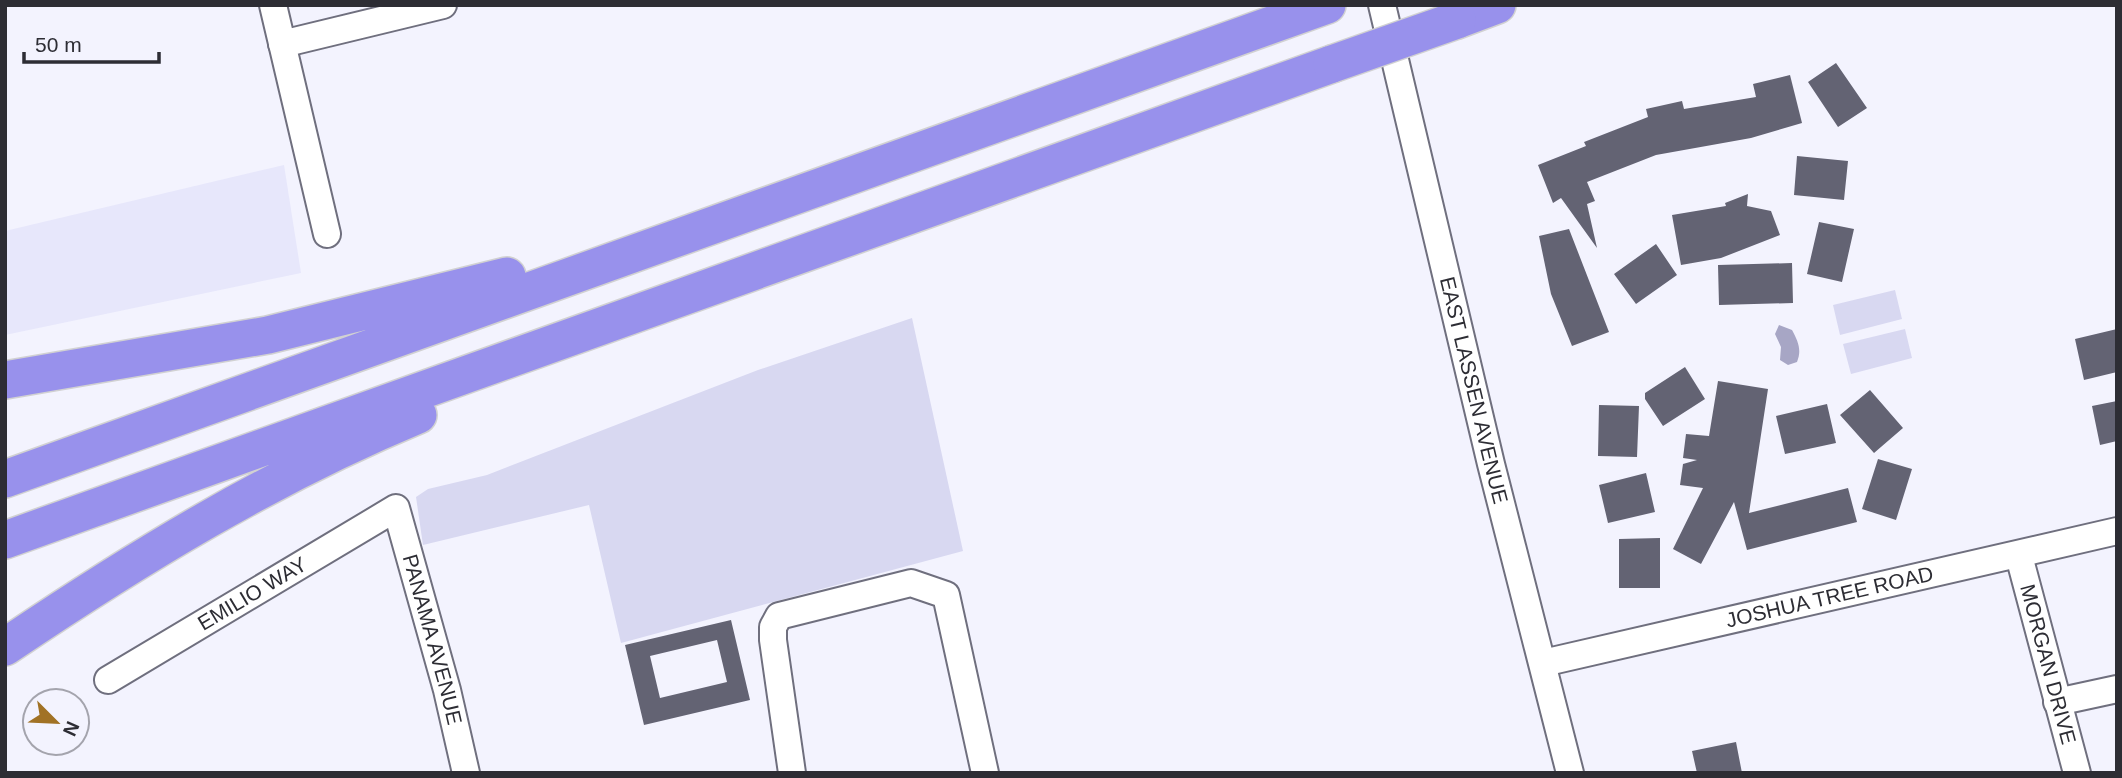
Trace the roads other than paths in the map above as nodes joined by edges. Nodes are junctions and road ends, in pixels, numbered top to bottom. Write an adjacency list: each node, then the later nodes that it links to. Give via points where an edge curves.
1 (273, 5): 6 (street)
2 (443, 5): 6 (street)
3 (1382, 5): 17 (street, EAST LASSEN AVENUE)
4 (1497, 5): 9 (highway, bridge)
5 (1321, 7): 7 (highway)
6 (282, 44): 8 (street)
7 (688, 233): 10 (highway, via 268,335); 11 (highway)
8 (327, 234)
9 (612, 323): 14 (highway); 16 (highway, via 594,342 358,440 260,490 112,575)
10 (5, 380)
11 (5, 479)
12 (396, 508): 18 (street, EMILIO WAY); 21 (street, PANAMA AVENUE)
13 (2117, 531): 15 (street, JOSHUA TREE ROAD)
14 (5, 540)
15 (2019, 556): 17 (street, JOSHUA TREE ROAD); 20 (street, MORGAN DRIVE)
16 (5, 648)
17 (1543, 663): 24 (street, EAST LASSEN AVENUE)
18 (108, 680)
19 (2117, 689): 20 (street)
20 (2057, 702): 25 (street, MORGAN DRIVE)
21 (466, 773)
22 (792, 773): 23 (street, via 773,640 779,616 911,583 946,595)
23 (985, 773)
24 (1570, 773)
25 (2077, 773)

